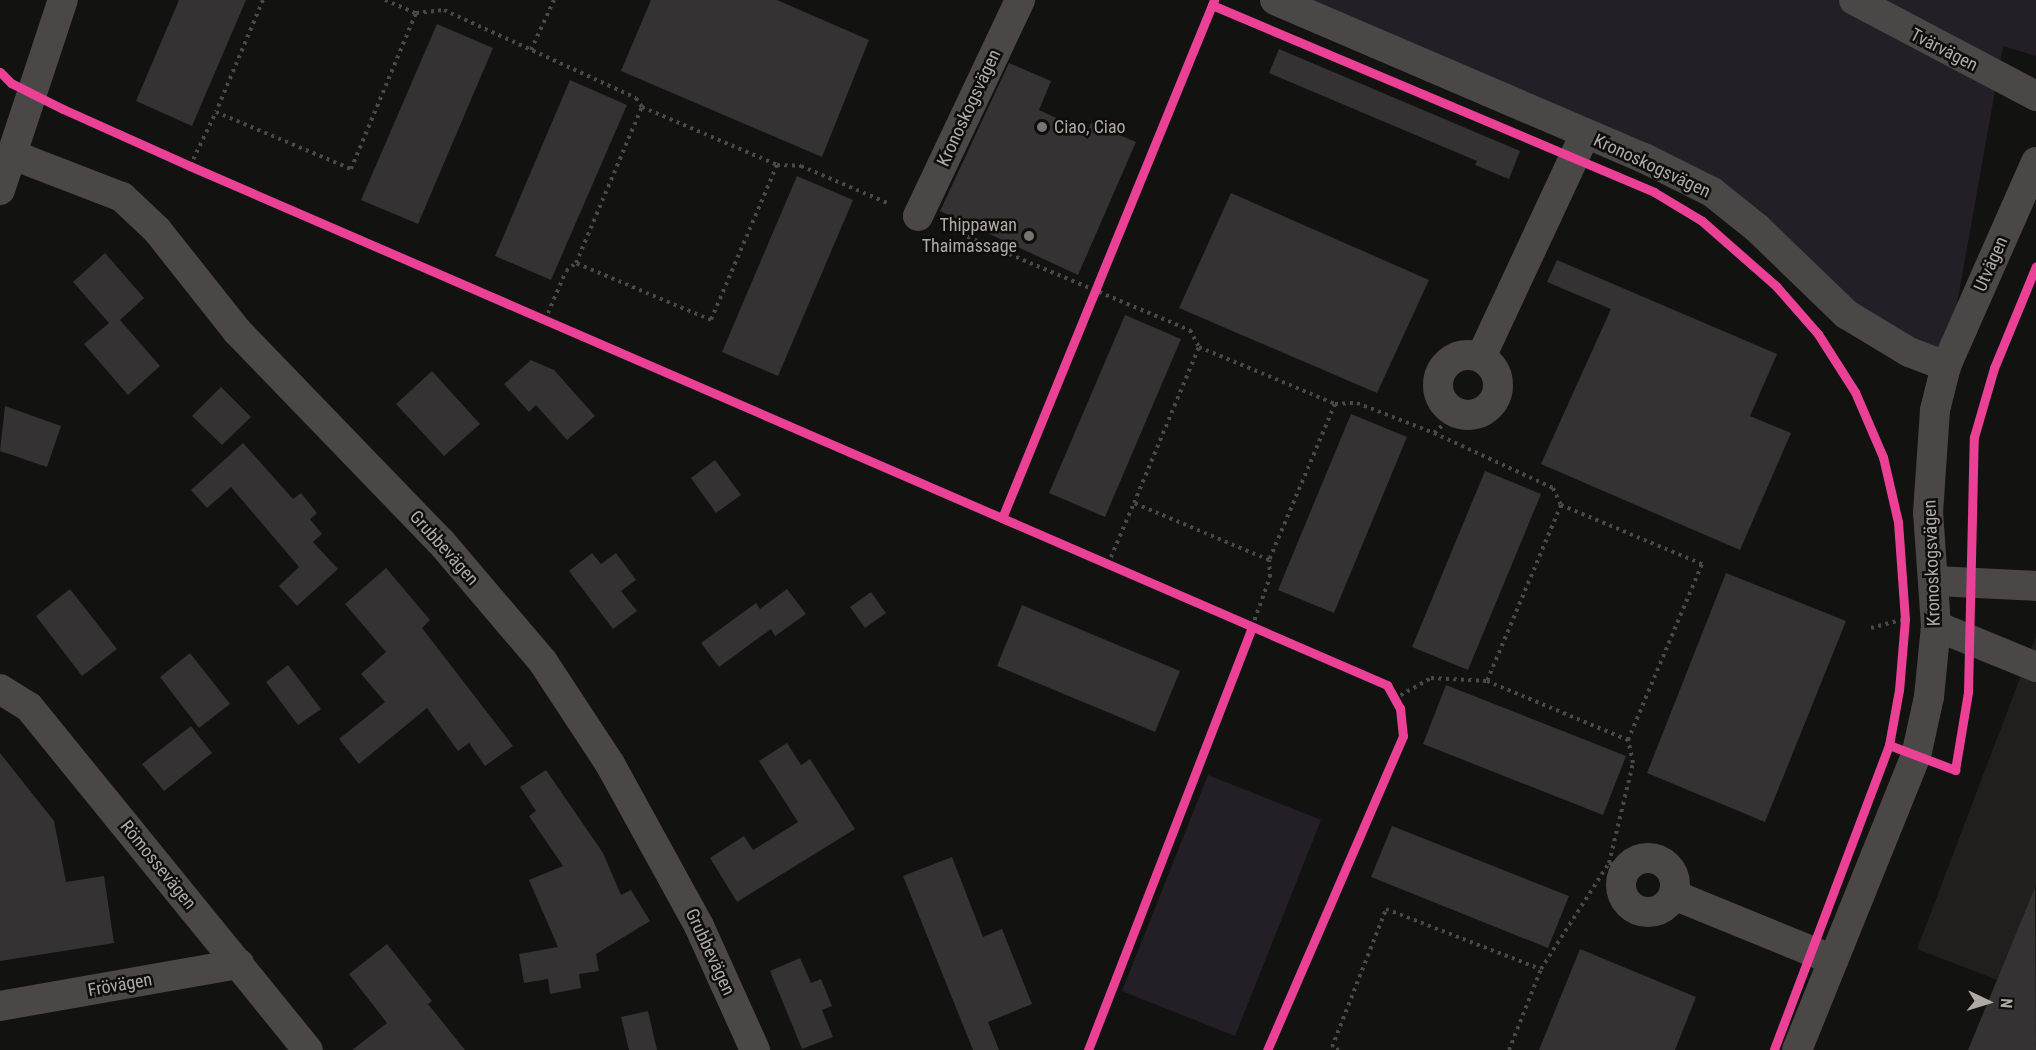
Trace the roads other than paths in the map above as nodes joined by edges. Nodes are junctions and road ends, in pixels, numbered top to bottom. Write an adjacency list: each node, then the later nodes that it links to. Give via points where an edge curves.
1 (1020, 0): 10 (street, Kronoskogsvägen)
2 (1275, 0): 6 (street, Kronoskogsvägen)
3 (1854, 0): 5 (street, Tvärvägen)
4 (61, 1): 7 (street)
5 (2036, 96)
6 (1585, 134): 11 (street, Kronoskogsvägen); 12 (street, Kronoskogsvägen, via 1712,192 1757,228 1846,314 1909,352)
7 (13, 154): 9 (street); 23 (street, Grubbevägen, via 122,197 150,223 237,331 441,542 543,662 610,764 699,926)
8 (2036, 162): 12 (street, Utvägen)
9 (0, 190)
10 (918, 216)
11 (1481, 357): 11 (street, via 1495,372 1498,392 1476,414 1456,413 1438,392 1440,373 1453,358)
12 (1946, 366): 13 (street, Kronoskogsvägen, via 1935,410 1928,513)
13 (1935, 581): 14 (street); 15 (street, Kronoskogsvägen)
14 (2036, 586)
15 (1936, 626): 16 (street); 19 (street, Kronoskogsvägen, via 1929,697 1917,756)
16 (2036, 667)
17 (0, 689): 20 (street, Römossevägen, via 29,707)
18 (1617, 867): 19 (street, via 1657,859 1673,874 1674,895)
19 (1833, 960): 24 (street, Kronoskogsvägen)
20 (239, 964): 21 (street, Frövägen); 22 (street, Römossevägen)
21 (0, 1006)
22 (308, 1050)
23 (755, 1050)
24 (1797, 1050)

